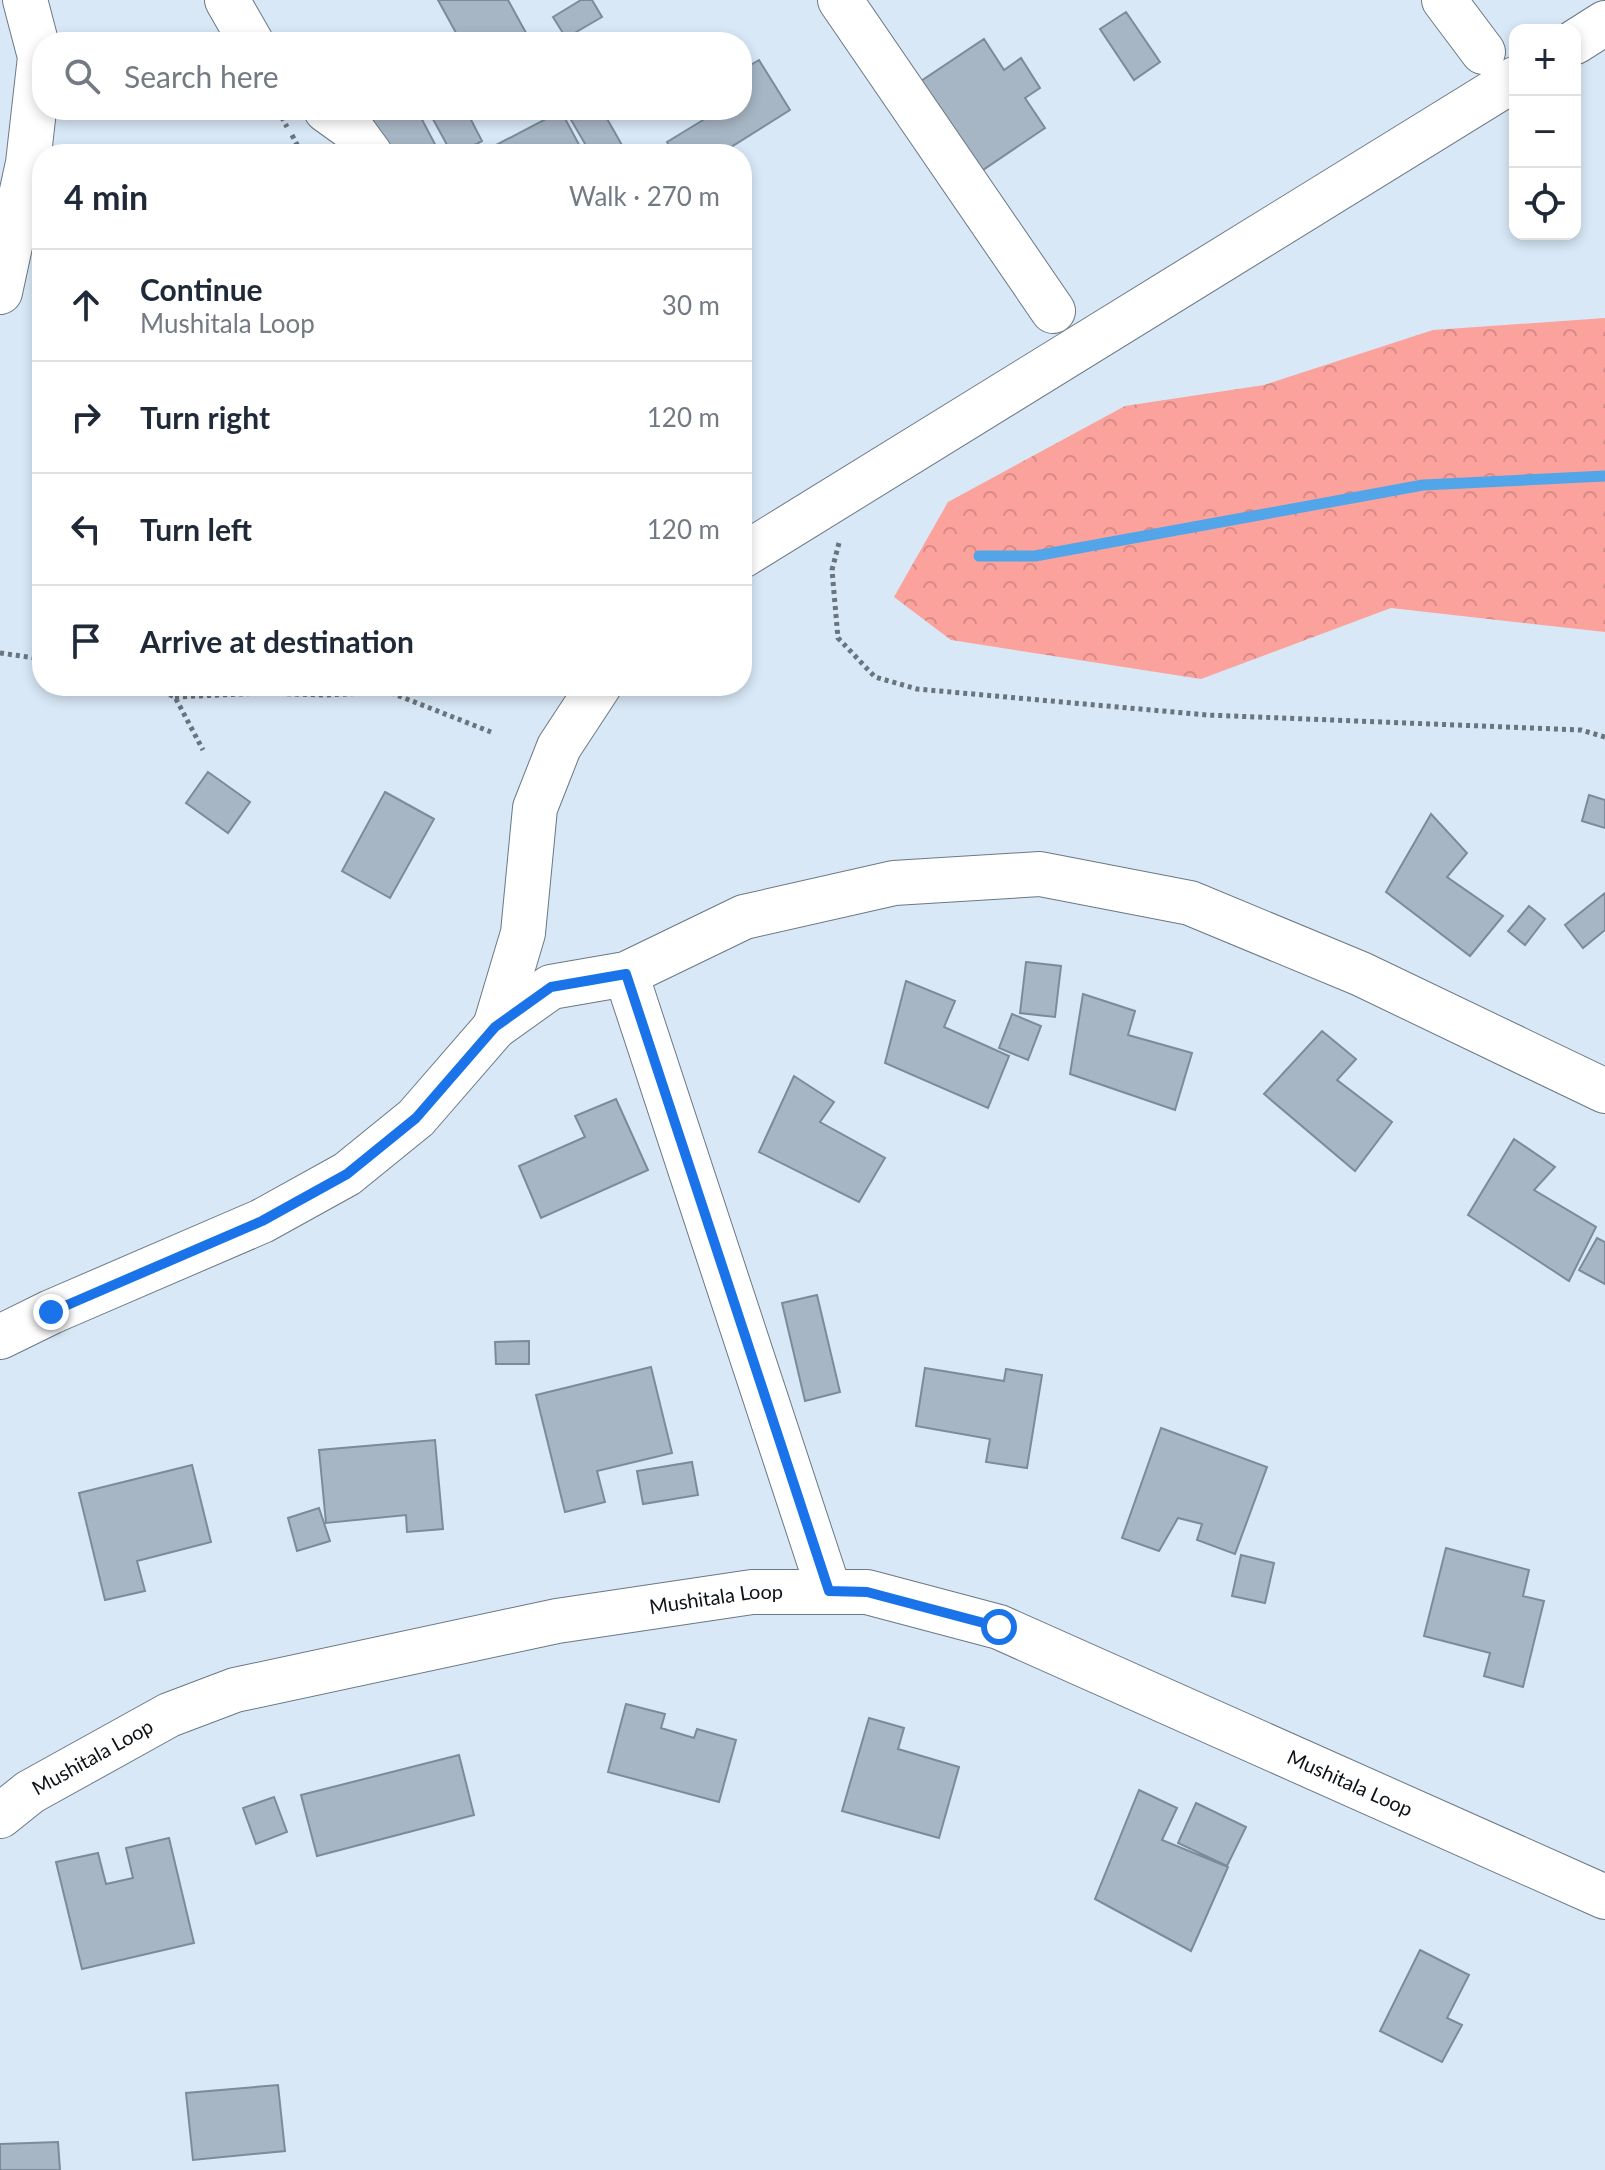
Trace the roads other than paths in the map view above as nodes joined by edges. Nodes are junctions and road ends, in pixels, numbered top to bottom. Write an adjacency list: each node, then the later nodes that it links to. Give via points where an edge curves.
1 (25, 0): 6 (street)
2 (227, 0): 7 (street)
3 (840, 0): 14 (street)
4 (1444, 0): 9 (street)
5 (1605, 23): 8 (street)
6 (33, 32)
7 (245, 32)
8 (1581, 38)
9 (1499, 65): 15 (street)
10 (33, 120): 13 (street)
11 (340, 120): 12 (street)
12 (363, 144)
13 (0, 292)
14 (1053, 311)
15 (752, 550)
16 (592, 696): 18 (street, via 559,747 535,808 523,933)
17 (626, 974): 18 (street, via 551,987); 19 (street, via 744,917 894,883 1040,874 1190,903 1361,974); 21 (street)
18 (495, 1027): 20 (street, via 416,1118 347,1174 262,1221)
19 (1605, 1091)
20 (0, 1337)
21 (829, 1591): 22 (street, Mushitala Loop, via 752,1592 557,1621 235,1690 169,1715 30,1792); 23 (street, Mushitala Loop, via 867,1592 999,1627)
22 (0, 1816)
23 (1605, 1897)

